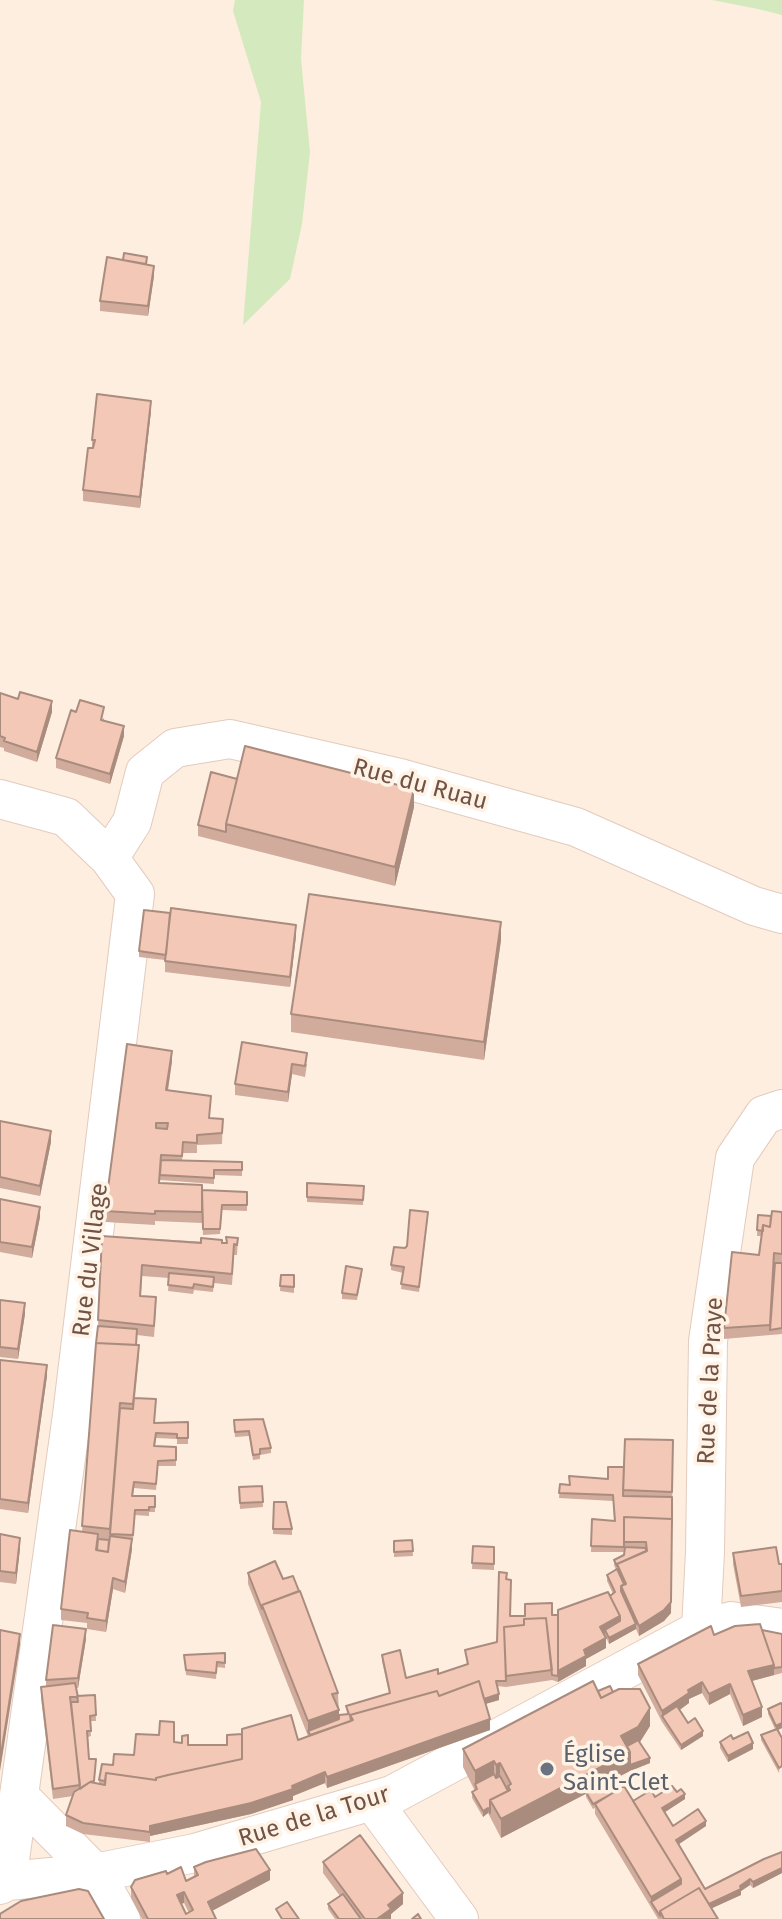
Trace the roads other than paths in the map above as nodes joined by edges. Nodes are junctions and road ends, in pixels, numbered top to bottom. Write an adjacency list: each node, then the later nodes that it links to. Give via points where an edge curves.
1 (0, 799): 2 (street, Rue du Village, via 66,817)
2 (109, 858): 3 (street, Rue du Ruau, via 132,822 145,772 175,748 230,739 400,778 576,827); 7 (street, Rue du Village, via 135,894)
3 (782, 914)
4 (782, 1109): 6 (street, Rue de la Praye, via 764,1115 735,1158 708,1341)
5 (782, 1628): 6 (street, Rue de la Tour, via 731,1621)
6 (701, 1629): 8 (street, Rue de la Tour)
7 (19, 1796): 9 (street); 10 (street, Rue du Village)
8 (372, 1801): 9 (street, Rue de la Tour, via 195,1853); 12 (street)
9 (95, 1873): 10 (street, Rue de la Tour); 11 (street)
10 (3, 1883)
11 (121, 1919)
12 (459, 1919)

